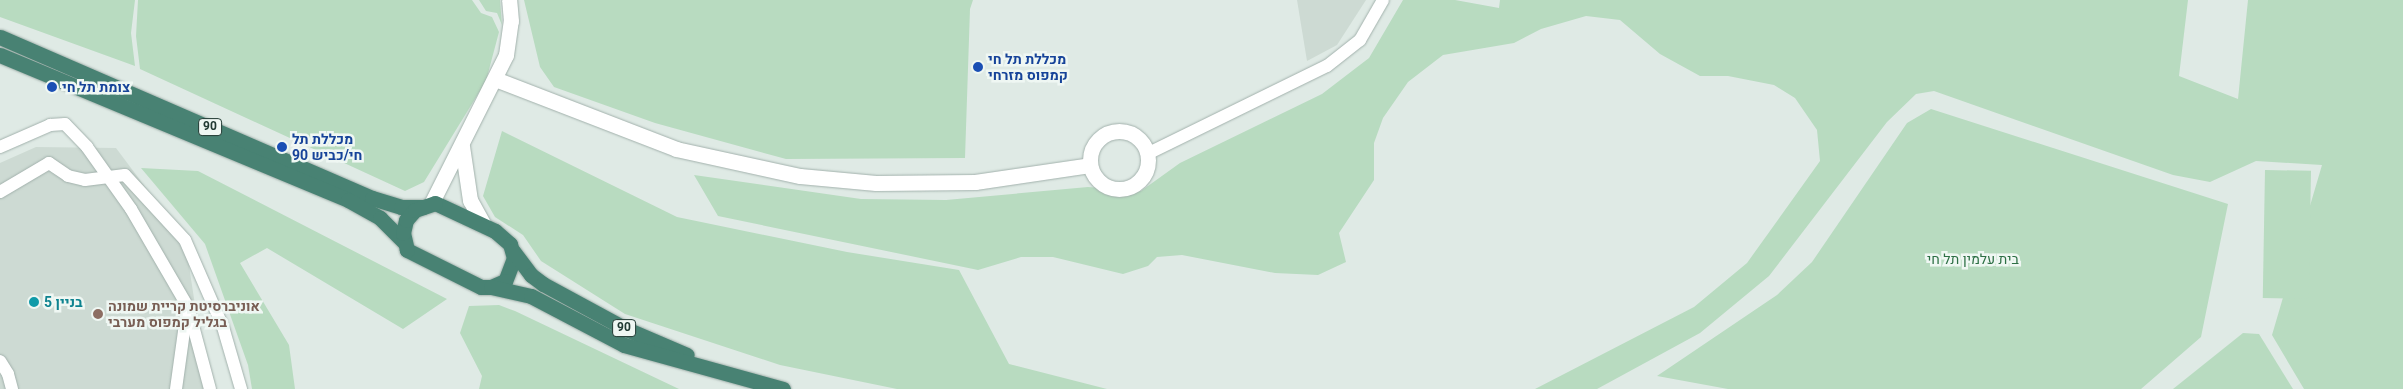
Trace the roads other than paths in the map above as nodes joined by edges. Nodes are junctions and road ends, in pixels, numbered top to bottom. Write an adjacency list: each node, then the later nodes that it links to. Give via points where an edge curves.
1 (509, 0): 5 (street, via 510,39)
2 (1383, 0): 8 (street, via 1360,40 1327,66)
3 (0, 37): 12 (highway, 90, via 372,198 401,206)
4 (0, 55): 14 (highway, 90, via 348,200 380,218)
5 (495, 79): 6 (street); 9 (street, via 676,149 800,176 876,183 975,182)
6 (462, 146): 12 (street); 13 (street, via 470,200)
7 (0, 147): 10 (street, via 50,125 65,124)
8 (1147, 154): 9 (street, via 1137,138 1129,133 1111,132 1097,142); 9 (street, via 1142,178 1120,189 1098,180)
9 (1090, 165)
10 (107, 177): 11 (street, via 85,180 68,176 49,163); 17 (street, via 131,209); 25 (street, via 126,176 185,240 223,328)
11 (0, 192)
12 (427, 205): 13 (highway, 90, via 442,205); 14 (highway, via 414,210 406,220)
13 (484, 225): 15 (highway, 90, via 504,238)
14 (404, 242): 16 (highway, 90, via 407,250 419,258 472,283)
15 (513, 250): 16 (highway, via 510,274 505,281); 20 (highway, 90, via 531,275 543,284 626,329)
16 (491, 287): 20 (highway, 90, via 531,296 624,345)
17 (188, 307): 19 (street); 24 (street)
18 (0, 361): 21 (street)
19 (180, 370): 22 (street); 23 (street)
20 (751, 382): 26 (highway, 90)
21 (12, 389)
22 (176, 389)
23 (186, 389)
24 (210, 389)
25 (241, 389)
26 (783, 389)

